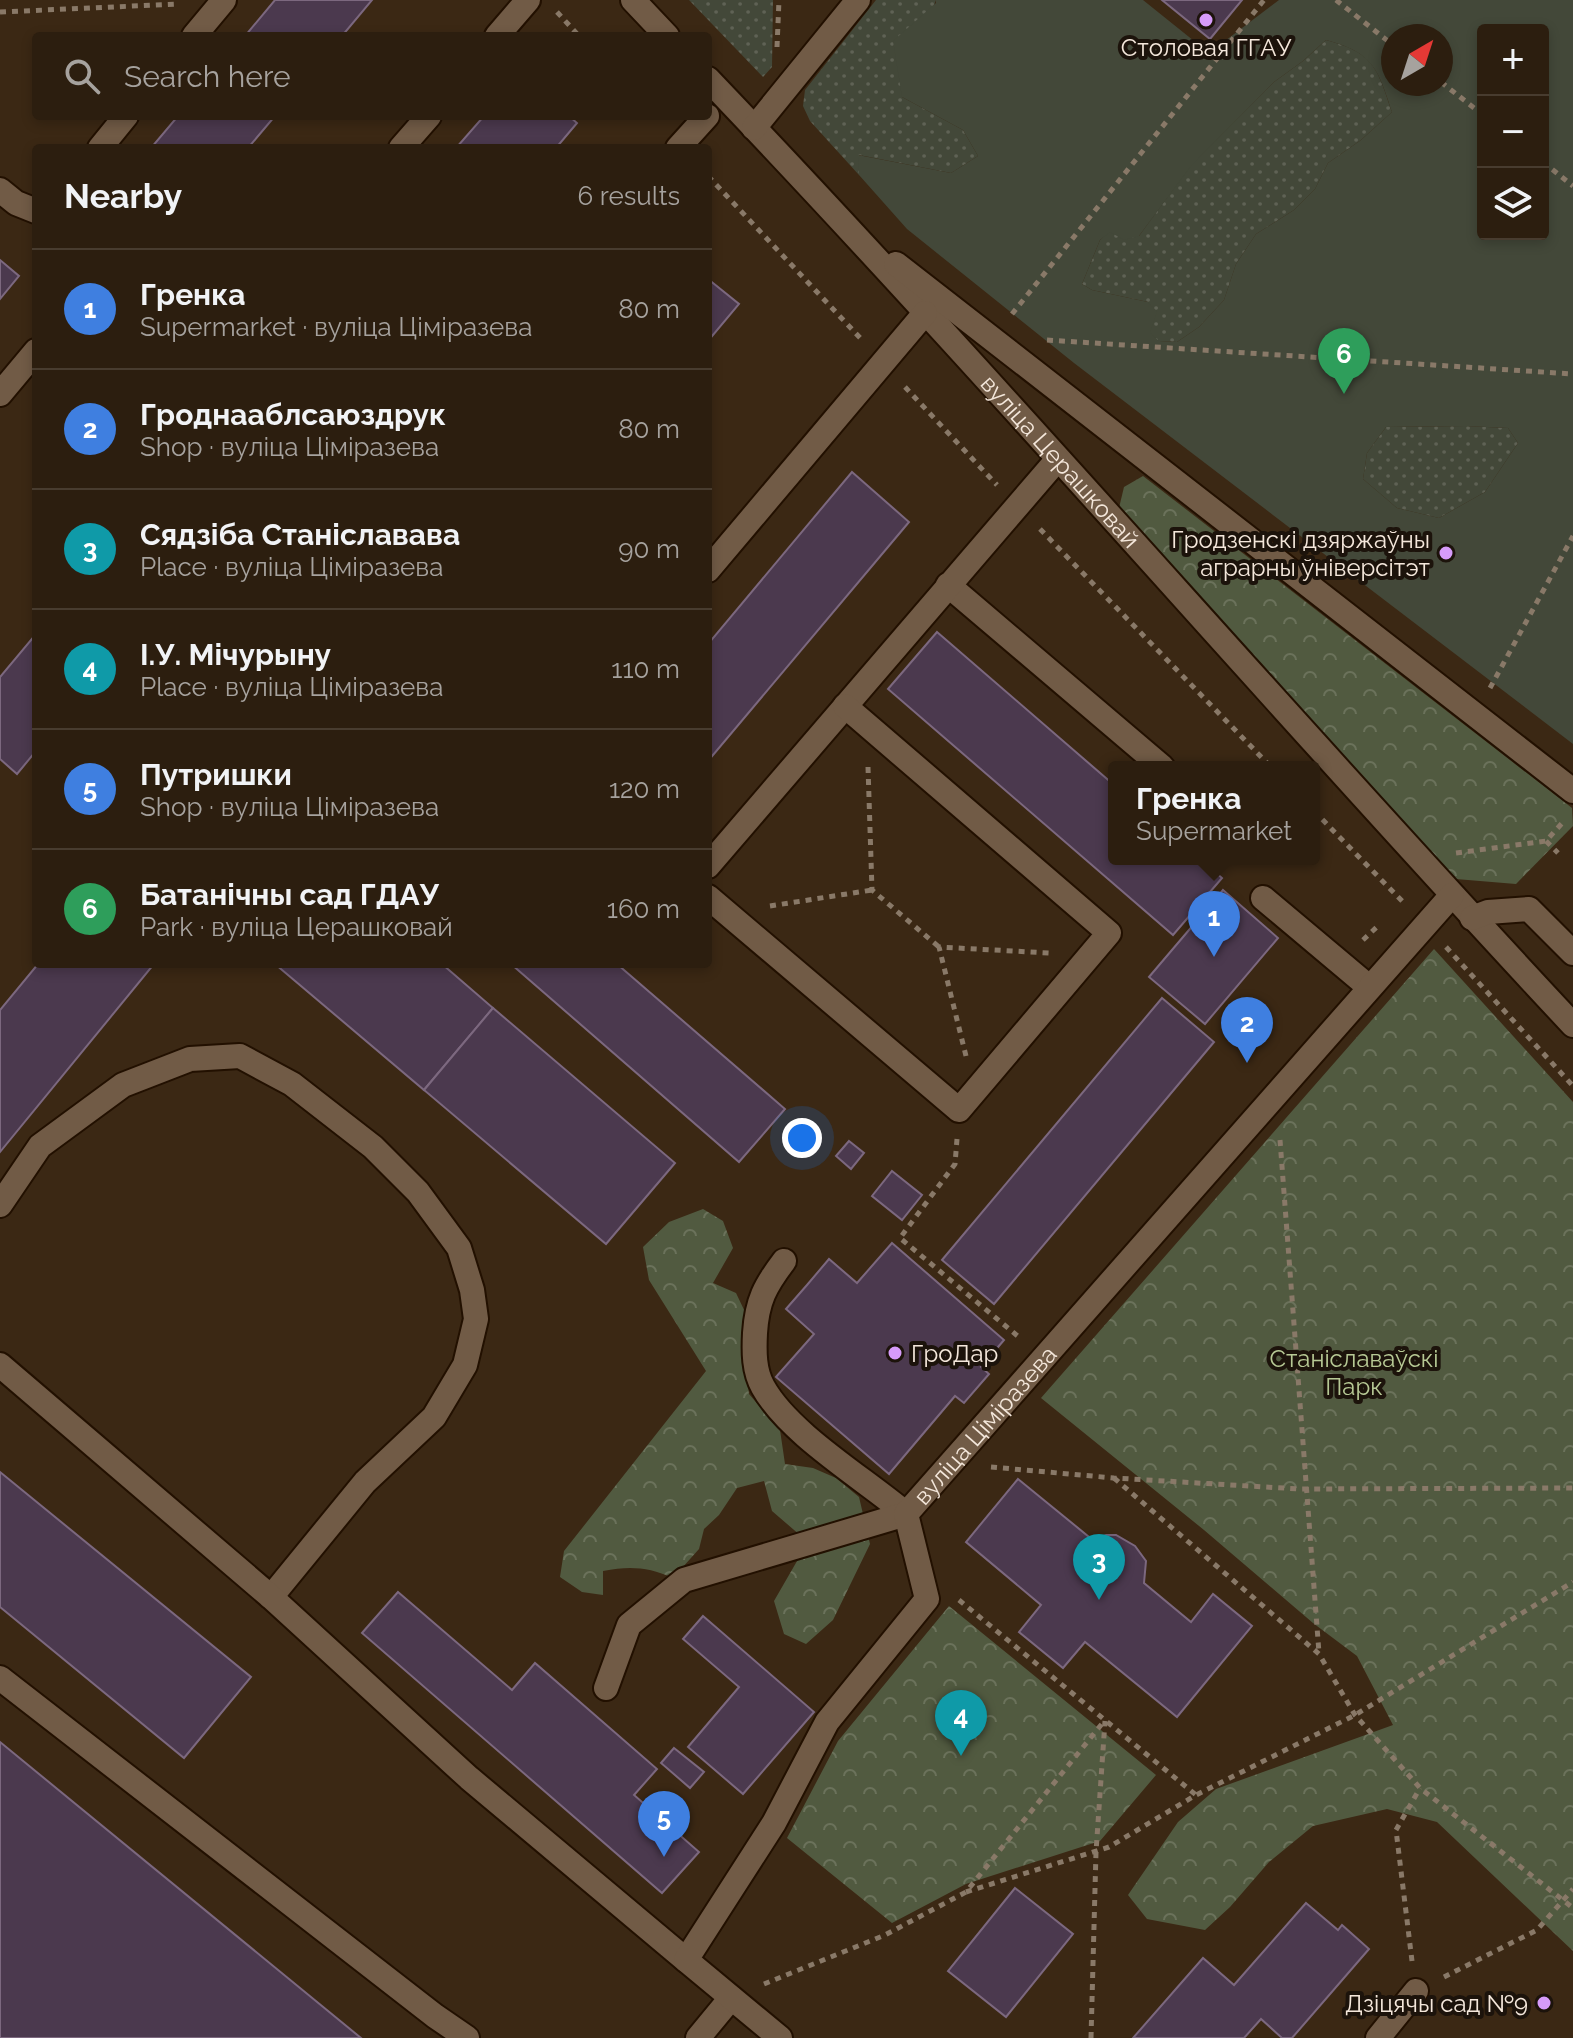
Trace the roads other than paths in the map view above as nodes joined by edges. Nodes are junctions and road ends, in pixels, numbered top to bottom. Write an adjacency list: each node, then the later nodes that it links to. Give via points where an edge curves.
1 (528, 0): 6 (street)
2 (633, 0): 7 (street)
3 (858, 0): 12 (street)
4 (212, 3): 5 (street)
5 (196, 32)
6 (500, 32)
7 (663, 32)
8 (716, 87): 12 (street, вуліца Церашковай)
9 (123, 120): 13 (street)
10 (426, 120): 14 (street)
11 (703, 120): 15 (street)
12 (754, 128): 18 (street, вуліца Церашковай)
13 (103, 144)
14 (404, 144)
15 (682, 144)
16 (0, 190): 17 (street)
17 (32, 209)
18 (840, 220): 19 (street, вуліца Церашковай); 27 (street)
19 (925, 313): 22 (street, вуліца Церашковай); 23 (street)
20 (32, 356): 21 (street)
21 (0, 394)
22 (1057, 460): 24 (street); 29 (street, вуліца Церашковай)
23 (712, 565)
24 (948, 585): 25 (street); 26 (street)
25 (845, 706): 28 (street); 31 (street, via 1109,933 967,1101)
26 (1155, 761)
27 (1572, 802)
28 (712, 861)
29 (1452, 895): 32 (street, вуліца Церашковай); 34 (street, вуліца Ціміразева)
30 (1263, 898): 34 (street)
31 (712, 900)
32 (1472, 918): 33 (street, via 1529,909); 35 (street, вуліца Церашковай)
33 (1573, 953)
34 (1369, 987): 39 (street, вуліца Ціміразева)
35 (1573, 1025)
36 (0, 1205): 40 (street, via 40,1146 123,1085 190,1059 240,1056 292,1084 373,1147 418,1192 459,1248 476,1319 465,1365 434,1417 365,1482)
37 (784, 1261): 39 (street, via 765,1285 755,1319 753,1357 762,1387 784,1415)
38 (0, 1365): 40 (street)
39 (906, 1514): 42 (street, via 684,1580 629,1625); 43 (street, вуліца Ціміразева, via 927,1599 827,1722 774,1823)
40 (271, 1597): 43 (street, via 469,1778)
41 (0, 1678): 46 (street)
42 (606, 1688)
43 (686, 1960): 45 (street)
44 (1416, 1991): 49 (street)
45 (731, 1998): 47 (street); 48 (street)
46 (467, 2038)
47 (698, 2038)
48 (780, 2038)
49 (1378, 2038)

